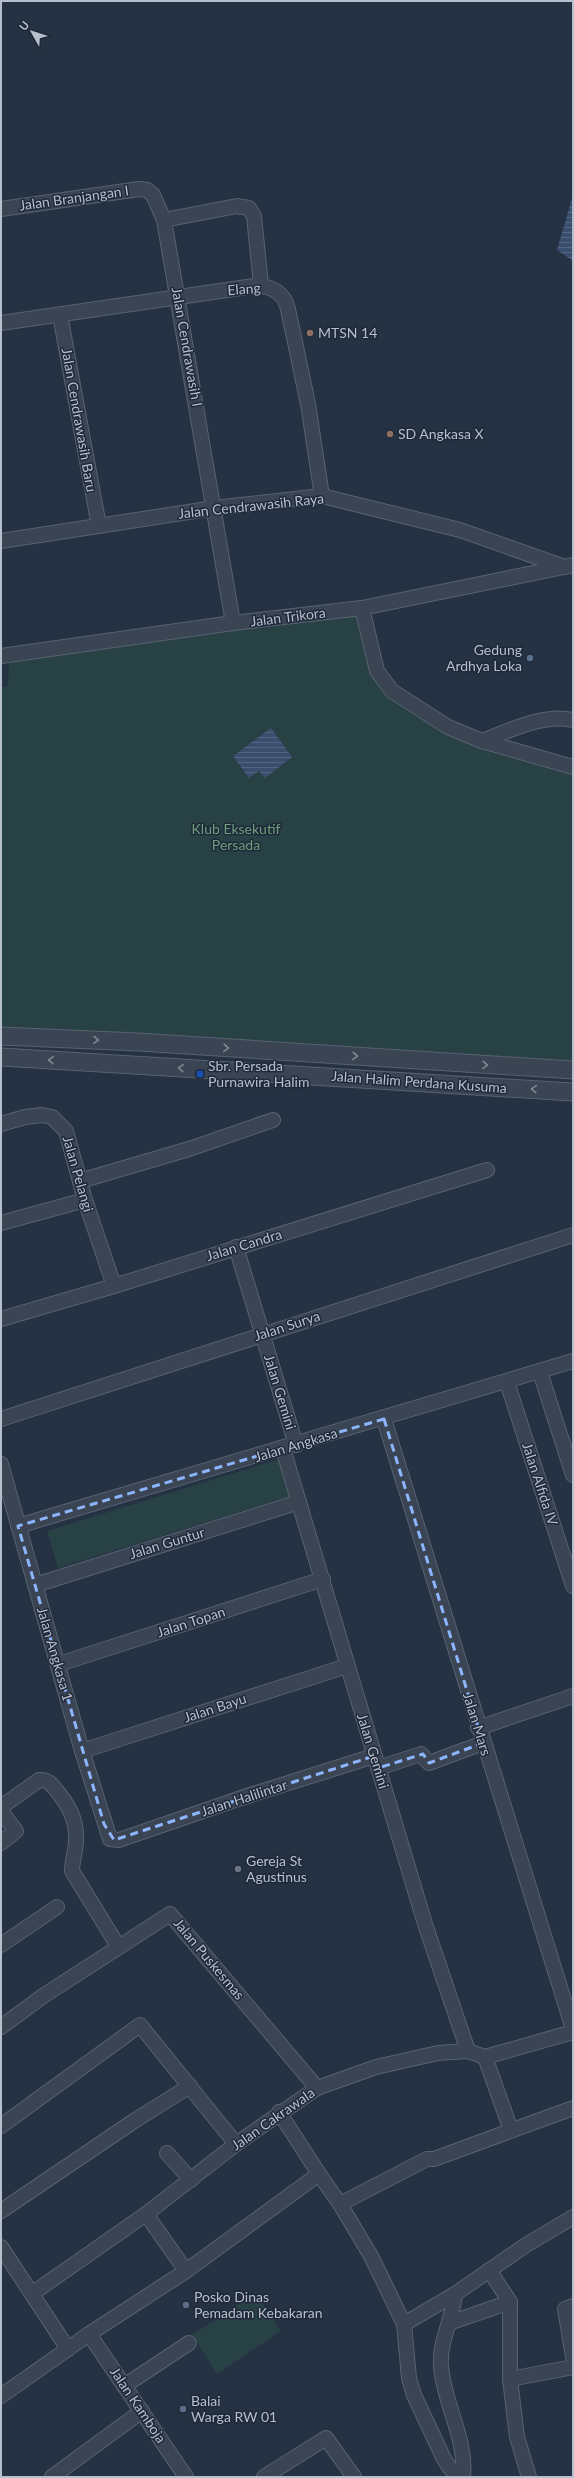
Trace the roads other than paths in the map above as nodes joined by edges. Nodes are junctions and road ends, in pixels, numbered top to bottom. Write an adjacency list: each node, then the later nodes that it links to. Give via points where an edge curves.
1 (147, 190): 2 (street, Jalan Branjangan I, via 139,189); 3 (street, Jalan Cendrawasih I, via 157,200)
2 (1, 209)
3 (164, 220): 4 (street, via 237,206 249,208 254,216); 5 (street, Jalan Cendrawasih I)
4 (261, 285): 5 (street, Elang); 8 (street, Elang, via 280,293 287,303 308,404)
5 (178, 297): 6 (street, Elang); 9 (street, Jalan Cendrawasih I)
6 (60, 315): 7 (street, Elang); 10 (street, Jalan Cendrawasih Baru)
7 (1, 323)
8 (322, 496): 9 (street, Jalan Cendrawasih Raya); 12 (street, Jalan Cendrawasih Raya, via 460,530)
9 (214, 508): 10 (street, Jalan Cendrawasih Raya); 14 (street, Jalan Cendrawasih I)
10 (99, 526): 11 (street, Jalan Cendrawasih Raya)
11 (1, 541)
12 (569, 566): 13 (street, Jalan Trikora)
13 (362, 608): 14 (street, Jalan Trikora); 17 (street, via 378,671 392,691 448,727)
14 (233, 623): 15 (street, Jalan Trikora)
15 (1, 656)
16 (573, 720): 17 (street, via 563,718 539,721)
17 (482, 741): 18 (street)
18 (573, 767)
19 (1, 1036): 21 (street, Jalan Halim Perdana Kusuma, one-way to 21, via 138,1042)
20 (1, 1057): 22 (street, Jalan Halim Perdana Kusuma, one-way to 20)
21 (573, 1070)
22 (573, 1092)
23 (273, 1120): 26 (street, via 182,1152)
24 (1, 1124): 26 (street, Jalan Pelangi, via 37,1115 52,1117 59,1122 66,1130)
25 (487, 1170): 30 (street, Jalan Candra)
26 (80, 1181): 27 (street, Jalan Pelangi)
27 (85, 1200): 28 (street); 31 (street, Jalan Pelangi)
28 (1, 1223)
29 (573, 1235): 33 (street, Jalan Surya)
30 (236, 1247): 31 (street, Jalan Candra); 33 (street, Jalan Gemini)
31 (114, 1286): 32 (street, Jalan Candra)
32 (1, 1318)
33 (262, 1334): 37 (street, Jalan Surya); 39 (street, Jalan Gemini)
34 (573, 1361): 35 (street, Jalan Angkasa)
35 (540, 1372): 36 (street, Jalan Angkasa); 41 (street)
36 (507, 1382): 38 (street, Jalan Angkasa); 46 (street, Jalan Alfida IV)
37 (1, 1419)
38 (384, 1419): 39 (street, Jalan Angkasa); 50 (street, Jalan Mars)
39 (289, 1447): 42 (street, Jalan Gemini); 43 (street, Jalan Angkasa)
40 (1, 1467): 43 (street, Jalan Angkasa 1)
41 (573, 1475)
42 (299, 1502): 44 (street, Jalan Gemini); 45 (street, Jalan Guntur)
43 (18, 1526): 45 (street, Jalan Angkasa 1)
44 (323, 1579): 47 (street, Jalan Topan); 48 (street, Jalan Gemini)
45 (35, 1585): 47 (street, Jalan Angkasa 1)
46 (573, 1586)
47 (59, 1664): 52 (street, Jalan Angkasa 1)
48 (347, 1666): 52 (street, Jalan Bayu); 53 (street, Jalan Gemini)
49 (573, 1696): 50 (street)
50 (478, 1728): 51 (street, Jalan Mars)
51 (483, 1743): 53 (street, Jalan Halilintar, via 429,1763 421,1754); 62 (street, Jalan Mars)
52 (82, 1751): 56 (street, Jalan Angkasa 1, via 106,1828 110,1838)
53 (376, 1762): 56 (street, Jalan Halilintar); 63 (street, Jalan Gemini, via 425,1924)
54 (1, 1807): 60 (street, via 39,1780 46,1780 53,1786 73,1815 77,1837 72,1871)
55 (1, 1811): 57 (street, via 16,1831 13,1836)
56 (114, 1840)
57 (1, 1843)
58 (57, 1906): 59 (street)
59 (1, 1945)
60 (118, 1946): 61 (street, Jalan Puskesmas); 66 (street, Jalan Puskesmas, via 162,1917 173,1915)
61 (1, 2027)
62 (573, 2031): 64 (street)
63 (468, 2051): 64 (street, Jalan Cakrawala); 66 (street, Jalan Cakrawala, via 438,2053 376,2068)
64 (485, 2057): 70 (street)
65 (190, 2086): 69 (street, via 140,2025); 71 (street); 76 (street)
66 (316, 2088): 68 (street, Jalan Cakrawala)
67 (573, 2108): 70 (street)
68 (279, 2112): 71 (street, Jalan Cakrawala); 73 (street)
69 (1, 2126)
70 (511, 2130): 75 (street, via 434,2159 427,2159)
71 (236, 2144): 74 (street, Jalan Cakrawala)
72 (168, 2152): 74 (street)
73 (319, 2174): 75 (street); 81 (street)
74 (191, 2180): 77 (street, Jalan Cakrawala)
75 (340, 2204): 87 (street, via 371,2256)
76 (1, 2211)
77 (146, 2214): 81 (street); 82 (street, Jalan Cakrawala)
78 (573, 2217): 80 (street)
79 (1, 2247): 82 (street)
80 (489, 2270): 83 (street); 84 (street)
81 (186, 2271): 88 (street)
82 (33, 2293): 90 (street)
83 (455, 2294): 86 (street); 87 (street)
84 (510, 2302): 86 (street); 93 (street)
85 (573, 2306): 91 (street, via 564,2309)
86 (449, 2323): 102 (street, via 443,2344 441,2368 463,2448)
87 (404, 2324): 101 (street, via 408,2370 414,2395 443,2457)
88 (89, 2334): 90 (street); 94 (street, Jalan Kamboja)
89 (189, 2343): 94 (street)
90 (68, 2349): 95 (street)
91 (573, 2357)
92 (573, 2367): 93 (street)
93 (510, 2378): 103 (street, via 517,2437)
94 (124, 2386): 96 (street, Jalan Kamboja)
95 (1, 2396)
96 (142, 2411): 97 (street); 98 (street, Jalan Kamboja)
97 (52, 2477)
98 (186, 2477)
99 (264, 2477): 100 (street, via 326,2438)
100 (354, 2477)
101 (460, 2477)
102 (463, 2477)
103 (529, 2477)

